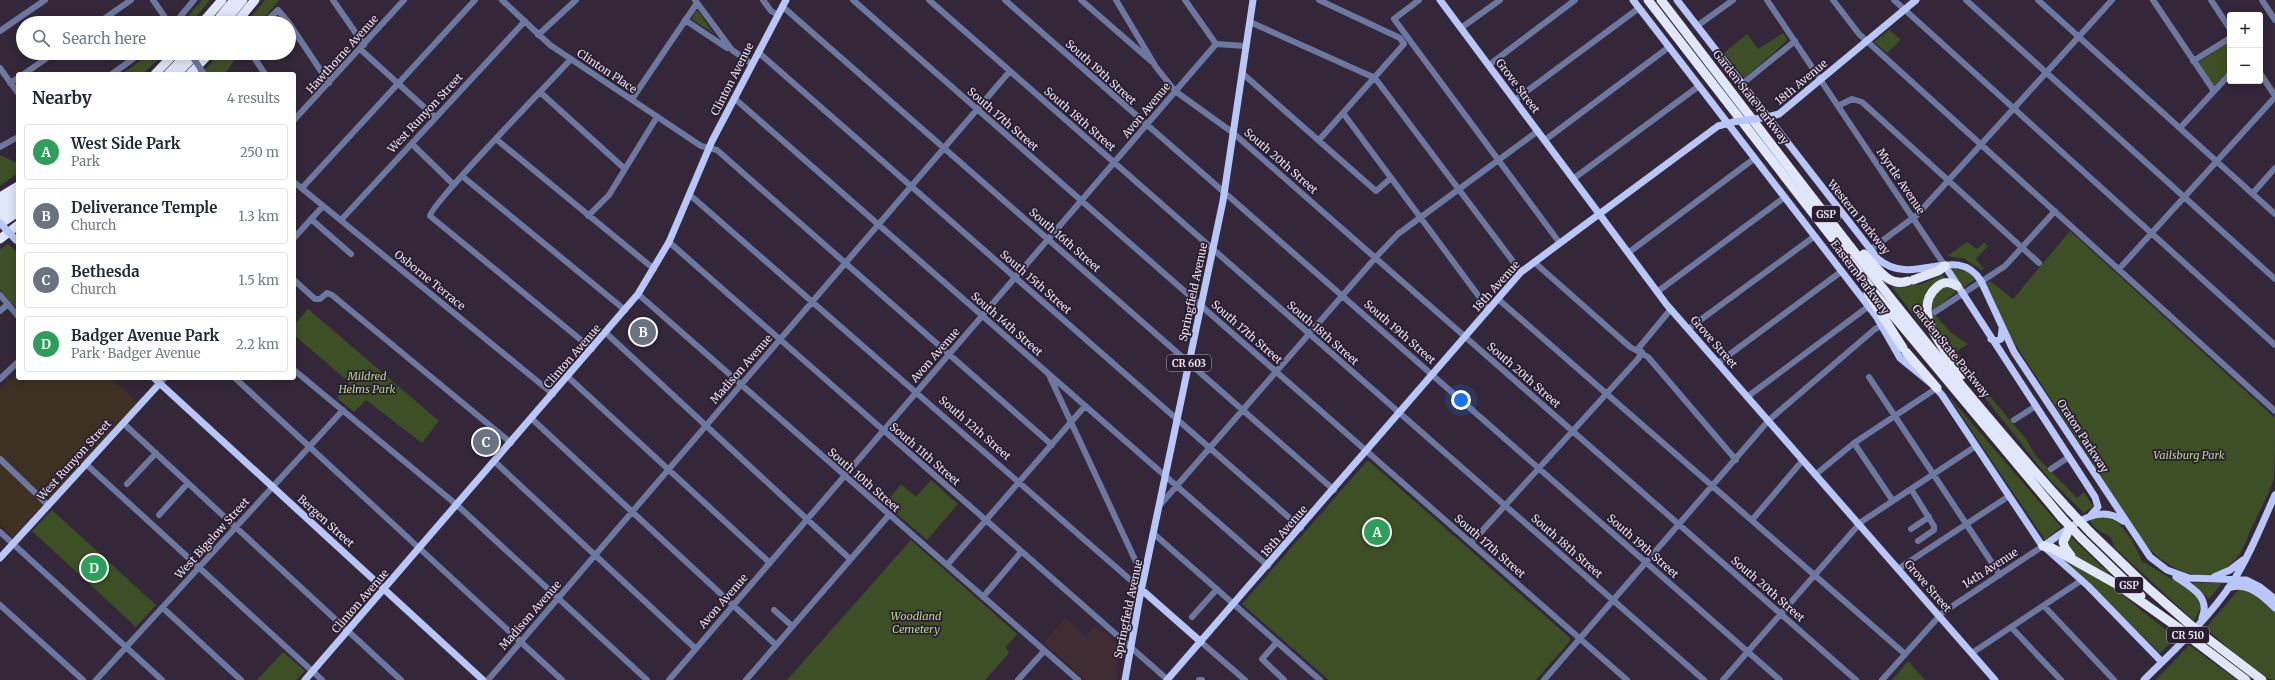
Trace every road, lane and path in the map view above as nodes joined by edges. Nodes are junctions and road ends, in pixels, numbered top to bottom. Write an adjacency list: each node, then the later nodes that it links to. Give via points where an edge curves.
1 (45, 0): 47 (street)
2 (131, 0): 48 (street)
3 (154, 0): 49 (street)
4 (194, 0): 50 (street)
5 (222, 0): 51 (highway)
6 (234, 0): 52 (highway)
7 (243, 0): 53 (highway)
8 (255, 0): 54 (highway)
9 (404, 0): 74 (street, Hawthorne Avenue)
10 (475, 0): 110 (street)
11 (502, 0): 60 (street, Clinton Place)
12 (576, 0): 67 (street)
13 (763, 0): 46 (street, via 771,11)
14 (853, 0): 123 (street, South 17th Street)
15 (929, 0): 92 (street, South 18th Street)
16 (1005, 0): 130 (street, South 19th Street)
17 (1081, 0): 90 (street)
18 (1116, 0): 90 (street)
19 (1185, 0): 72 (street)
20 (1253, 0): 61 (main road, Springfield Avenue / CR 603)
21 (1319, 0): 104 (street, via 1400,38 1404,44)
22 (1420, 0): 144 (street, via 1394,19)
23 (1440, 0): 64 (main road, Grove Street)
24 (1500, 0): 64 (street)
25 (1575, 0): 89 (street)
26 (1633, 0): 44 (main road, Eastern Parkway)
27 (1648, 0): 184 (highway, Garden State Parkway / GSP)
28 (1661, 0): 166 (highway, Garden State Parkway / GSP)
29 (1677, 0): 63 (main road, Western Parkway)
30 (1733, 0): 63 (street)
31 (1767, 0): 70 (street, Myrtle Avenue)
32 (1833, 0): 71 (street)
33 (1894, 0): 45 (street)
34 (1916, 0): 45 (main road, 18th Avenue)
35 (1966, 0): 101 (street)
36 (2038, 0): 68 (street)
37 (2112, 0): 68 (street)
38 (2153, 0): 87 (street)
39 (2211, 0): 62 (street)
40 (2262, 0): 59 (street)
41 (335, 1): 74 (street)
42 (696, 1): 58 (street); 76 (street)
43 (784, 3): 46 (main road, Clinton Avenue); 141 (street, South 16th Street)
44 (1639, 8): 75 (main road, Eastern Parkway); 120 (street)
45 (1904, 10): 71 (main road, 18th Avenue); 122 (street)
46 (778, 15): 77 (main road, Clinton Avenue)
47 (22, 16)
48 (108, 16)
49 (164, 16)
50 (181, 16)
51 (208, 16)
52 (221, 16)
53 (230, 16)
54 (242, 16)
55 (272, 16): 56 (street, via 278,10)
56 (283, 16)
57 (16, 20): 65 (street)
58 (685, 20): 76 (street); 119 (street)
59 (2275, 20)
60 (524, 21): 67 (street, Clinton Place); 127 (street, West Runyon Street)
61 (1250, 22): 73 (main road, Springfield Avenue / CR 603); 104 (street)
62 (2227, 24)
63 (1697, 26): 111 (main road, Western Parkway)
64 (1461, 28): 89 (main road, Grove Street)
65 (0, 31)
66 (296, 34): 109 (street)
67 (538, 35): 78 (street, Clinton Place)
68 (2079, 37): 101 (street); 131 (street)
69 (2227, 40): 87 (street)
70 (1794, 41): 107 (street, Myrtle Avenue); 111 (street)
71 (1867, 41): 107 (main road, 18th Avenue); 139 (street)
72 (1216, 44): 73 (street); 114 (street, Avon Avenue)
73 (1246, 46): 102 (main road, Springfield Avenue / CR 603)
74 (362, 47): 109 (street, Hawthorne Avenue); 110 (street)
75 (1669, 47): 112 (main road, Eastern Parkway); 137 (street)
76 (732, 50): 88 (street)
77 (758, 52): 88 (main road, Clinton Avenue); 155 (street, South 15th Street)
78 (571, 59): 116 (street); 119 (street, Clinton Place)
79 (44, 60): 93 (street)
80 (131, 60): 94 (street)
81 (168, 60): 95 (highway)
82 (182, 60): 96 (highway)
83 (190, 60): 97 (highway)
84 (194, 60): 99 (street, bridge)
85 (203, 60): 98 (highway)
86 (256, 60): 100 (street)
87 (2193, 61): 115 (street)
88 (752, 64): 118 (main road, Clinton Avenue)
89 (1489, 65): 120 (main road, Grove Street)
90 (1156, 66): 114 (street, South 20th Street)
91 (0, 68): 108 (street)
92 (1010, 71): 123 (street, Madison Avenue); 145 (street, South 18th Street)
93 (27, 72)
94 (115, 72)
95 (157, 72)
96 (170, 72)
97 (179, 72)
98 (192, 72)
99 (203, 72)
100 (264, 72)
101 (2046, 72): 122 (street); 164 (street)
102 (1242, 73): 133 (main road, Springfield Avenue / CR 603); 136 (street)
103 (2227, 77): 115 (street)
104 (1374, 78): 124 (street); 158 (street)
105 (2263, 78): 117 (street)
106 (16, 79): 108 (street)
107 (1820, 80): 121 (street, Myrtle Avenue); 128 (main road, 18th Avenue, via 1780,114)
108 (10, 83): 113 (street)
109 (329, 83): 125 (street, Hawthorne Avenue)
110 (397, 84): 127 (street); 157 (street)
111 (1742, 84): 128 (main road, Western Parkway)
112 (1699, 86): 129 (main road, Eastern Parkway); 151 (street)
113 (16, 90)
114 (1175, 91): 130 (street, Avon Avenue); 133 (street, South 20th Street)
115 (2214, 91): 131 (street)
116 (540, 92): 135 (street); 148 (street)
117 (2275, 97): 146 (street)
118 (734, 98): 142 (main road, Clinton Avenue); 181 (street, South 14th Street)
119 (632, 99): 126 (street, Clinton Place)
120 (1515, 100): 132 (main road, Grove Street)
121 (1838, 106): 152 (street, via 1849,99 1858,99); 178 (street, Myrtle Avenue)
122 (2014, 108): 139 (street); 183 (street)
123 (977, 110): 141 (street, Madison Avenue); 167 (street, South 17th Street)
124 (1343, 113): 136 (street); 150 (street)
125 (296, 117)
126 (657, 117): 142 (street, Clinton Place, via 701,146); 148 (street)
127 (435, 118): 138 (street, West Runyon Street)
128 (1765, 118): 129 (main road, 18th Avenue, bridge); 194 (main road, Western Parkway)
129 (1730, 123): 143 (main road, Eastern Parkway); 173 (main road, 18th Avenue, via 1718,126)
130 (1146, 125): 145 (street, Avon Avenue); 159 (street, South 19th Street)
131 (2180, 128): 146 (street)
132 (1538, 131): 137 (main road, Grove Street); 144 (street)
133 (1233, 134): 159 (main road, Springfield Avenue / CR 603); 197 (street, South 20th Street)
134 (16, 138): 140 (street)
135 (496, 139): 149 (street); 175 (street)
136 (1319, 140): 150 (street, via 1376,190)
137 (1545, 140): 151 (main road, Grove Street)
138 (412, 144): 154 (street); 180 (street, West Runyon Street)
139 (1981, 144): 152 (street); 171 (street)
140 (0, 147)
141 (944, 147): 155 (street, Madison Avenue); 188 (street, South 16th Street)
142 (709, 148): 160 (main road, Clinton Avenue); 199 (street, Clinton Place, via 717,150)
143 (1755, 158): 163 (main road, Eastern Parkway); 195 (street)
144 (1498, 160): 158 (street); 191 (street)
145 (1114, 162): 167 (street, Avon Avenue); 193 (street, South 18th Street)
146 (2217, 162): 161 (street); 164 (street)
147 (2275, 168): 161 (street)
148 (625, 169): 175 (street, via 609,196)
149 (462, 176): 154 (street); 221 (street)
150 (1391, 178): 176 (street)
151 (1573, 179): 173 (main road, Grove Street)
152 (1948, 180): 178 (street); 192 (street)
153 (296, 184): 157 (street, Osborne Terrace)
154 (454, 185): 236 (street, via 432,209 431,218)
155 (911, 186): 181 (street, Madison Avenue); 206 (street, South 15th Street)
156 (16, 187): 165 (highway)
157 (302, 188): 170 (street, Osborne Terrace)
158 (1459, 189): 176 (street); 205 (street)
159 (1225, 192): 193 (main road, Springfield Avenue / CR 603); 214 (street, South 19th Street)
160 (690, 194): 190 (main road, Clinton Avenue); 216 (street, South 12th Street)
161 (2253, 194): 174 (street)
162 (16, 195): 169 (highway)
163 (1785, 197): 186 (main road, Eastern Parkway); 211 (street)
164 (2184, 197): 183 (street); 207 (street)
165 (0, 198)
166 (1814, 198): 201 (highway, via 1886,277 1896,283 1938,271); 270 (highway, Garden State Parkway / GSP)
167 (1081, 202): 188 (street, Avon Avenue); 218 (street, South 17th Street)
168 (16, 205): 179 (highway)
169 (0, 206)
170 (323, 206): 177 (street); 180 (street, Osborne Terrace)
171 (2055, 211): 192 (street); 203 (street)
172 (16, 213): 179 (highway)
173 (1599, 213): 191 (main road, 18th Avenue); 195 (main road, Grove Street)
174 (2275, 214)
175 (588, 216): 202 (street)
176 (1420, 218): 197 (street, via 1398,234); 222 (street)
177 (311, 219): 185 (street); 196 (street)
178 (1912, 219): 194 (street); 201 (street, Myrtle Avenue)
179 (0, 220): 189 (main road, bridge)
180 (341, 220): 254 (street, Osborne Terrace)
181 (879, 224): 199 (street, Madison Avenue); 226 (street, South 14th Street)
182 (16, 226): 187 (highway)
183 (2152, 234): 203 (street); 235 (street)
184 (1829, 235): 252 (highway, via 1905,350); 375 (highway, Garden State Parkway / GSP, bridge, via 1911,338 2062,518 2122,578)
185 (296, 236)
186 (1815, 236): 204 (main road, Eastern Parkway); 228 (street)
187 (0, 238)
188 (1049, 238): 206 (street, Avon Avenue); 239 (street, South 16th Street)
189 (16, 240)
190 (669, 242): 202 (main road, Clinton Avenue); 234 (street, South 11th Street)
191 (1559, 242): 198 (main road, 18th Avenue)
192 (2022, 247): 200 (street); 208 (street, via 2003,267)
193 (1213, 249): 218 (main road, Springfield Avenue / CR 603); 231 (street, South 18th Street)
194 (1870, 250): 201 (main road, Western Parkway, via 1883,264 1900,271)
195 (1628, 253): 211 (main road, Grove Street)
196 (351, 254)
197 (1376, 257): 214 (street); 232 (street, South 20th Street)
198 (1534, 262): 205 (main road, 18th Avenue); 237 (street)
199 (845, 263): 216 (street, Madison Avenue); 238 (street, Clinton Place)
200 (2039, 263)
201 (1945, 266): 208 (main road, Oraton Parkway, via 1968,267); 210 (main road, Myrtle Avenue)
202 (654, 269): 212 (main road, Clinton Avenue)
203 (2119, 270): 261 (street)
204 (1842, 271): 219 (main road, Eastern Parkway); 240 (street)
205 (1521, 272): 215 (main road, 18th Avenue)
206 (1015, 277): 226 (street, Avon Avenue); 265 (street, South 15th Street)
207 (2275, 279)
208 (1981, 281): 210 (street); 229 (main road, Oraton Parkway)
209 (296, 282): 274 (street, via 315,299 320,299 327,293 332,295)
210 (1960, 290): 224 (street); 233 (main road, Myrtle Avenue); 270 (highway, via 1944,283 1934,290 1927,308 1929,321 1939,341)
211 (1657, 292): 220 (main road, Grove Street)
212 (638, 294): 221 (main road, Clinton Avenue); 251 (street, South 10th Street)
213 (0, 295): 217 (street)
214 (1343, 295): 231 (street); 245 (street, South 19th Street)
215 (1498, 299): 222 (main road, 18th Avenue); 255 (street)
216 (812, 302): 234 (street, Madison Avenue); 253 (street, South 12th Street)
217 (8, 304): 223 (street); 225 (street)
218 (1201, 305): 239 (main road, Springfield Avenue / CR 603); 242 (street, South 17th Street)
219 (1869, 306): 227 (main road, Eastern Parkway); 256 (street)
220 (1671, 309): 228 (main road, Grove Street); 237 (street)
221 (625, 310): 230 (main road, Clinton Avenue)
222 (1489, 310): 232 (main road, 18th Avenue)
223 (0, 311)
224 (1935, 312)
225 (16, 314)
226 (982, 315): 238 (street, Avon Avenue); 244 (street, South 14th Street)
227 (1882, 325): 252 (main road, Eastern Parkway, via 1891,345 1903,362); 266 (street)
228 (1688, 329): 240 (main road, Grove Street)
229 (2002, 329): 233 (main road, via 2000,340); 303 (main road, Oraton Parkway, via 2014,352)
230 (606, 333): 236 (main road, Clinton Avenue); 271 (street)
231 (1309, 334): 242 (street); 262 (street, South 18th Street)
232 (1466, 338): 245 (main road, 18th Avenue); 273 (street, South 20th Street)
233 (1991, 339): 258 (main road, Myrtle Avenue)
234 (780, 340): 251 (street, Madison Avenue); 272 (street, South 11th Street)
235 (2275, 345)
236 (592, 348): 246 (main road, Clinton Avenue)
237 (1639, 351): 255 (street); 284 (street, via 1648,357)
238 (949, 354): 253 (street, Avon Avenue); 276 (street, Clinton Place)
239 (1189, 362): 260 (street, South 16th Street); 265 (main road, Springfield Avenue / CR 603)
240 (1718, 363): 256 (main road, Grove Street)
241 (16, 364): 248 (street)
242 (1276, 371): 260 (street); 280 (street, South 17th Street)
243 (296, 372): 259 (street)
244 (1048, 373): 257 (street, South 14th Street); 269 (street)
245 (1434, 374): 262 (main road, 18th Avenue); 288 (street, South 19th Street)
246 (568, 377): 254 (main road, Clinton Avenue); 290 (street)
247 (1870, 377): 263 (street)
248 (0, 379)
249 (160, 380): 268 (main road, West Runyon Street); 300 (main road, Bergen Street)
250 (237, 380): 277 (street)
251 (741, 385): 271 (street, Madison Avenue); 293 (street, South 10th Street)
252 (1937, 388): 263 (street); 278 (main road, Eastern Parkway)
253 (916, 392): 272 (street, Avon Avenue); 295 (street, South 12th Street)
254 (553, 394): 264 (main road, Clinton Avenue)
255 (1607, 394): 273 (street); 299 (street)
256 (1747, 396): 266 (main road, Grove Street)
257 (1085, 406): 269 (street); 294 (street, South 14th Street)
258 (2036, 406): 267 (street); 282 (main road, Myrtle Avenue)
259 (343, 410): 277 (street, West Bigelow Street); 309 (street)
260 (1243, 410): 279 (street); 302 (street, South 16th Street)
261 (2275, 411)
262 (1400, 414): 280 (main road, 18th Avenue); 311 (street, South 18th Street)
263 (1895, 415): 275 (street); 291 (street)
264 (532, 419): 274 (main road, Clinton Avenue); 312 (street)
265 (1178, 420): 279 (street, South 15th Street); 294 (main road, Springfield Avenue / CR 603)
266 (1768, 420): 284 (street); 285 (main road, Grove Street)
267 (2014, 420)
268 (123, 423): 281 (street); 287 (main road, West Runyon Street)
269 (1071, 423): 276 (street); 350 (street)
270 (1995, 424): 425 (highway, Garden State Parkway / GSP, bridge, via 2071,512 2148,588 2203,635)
271 (706, 426): 290 (street, Madison Avenue); 317 (street)
272 (883, 430): 293 (street, Avon Avenue); 319 (street, South 11th Street)
273 (1573, 431): 288 (street); 320 (street, South 20th Street)
274 (511, 443): 286 (main road, Clinton Avenue)
275 (1854, 443): 292 (street); 307 (street)
276 (1052, 445): 295 (street)
277 (310, 446): 300 (street, West Bigelow Street); 334 (street)
278 (1976, 446): 291 (street); 306 (main road, Eastern Parkway)
279 (1210, 448): 298 (street); 325 (street, South 15th Street)
280 (1367, 451): 302 (main road, 18th Avenue); 331 (street, South 17th Street)
281 (156, 453): 296 (street); 297 (street)
282 (2069, 457): 289 (street); 304 (main road, Myrtle Avenue)
283 (0, 459): 308 (street)
284 (1736, 460): 299 (street)
285 (1803, 460): 292 (main road, Grove Street); 318 (street)
286 (495, 462): 309 (main road, Clinton Avenue); 337 (street)
287 (86, 464): 308 (main road, West Runyon Street); 345 (street)
288 (1540, 468): 311 (street); 340 (street, South 19th Street)
289 (2051, 468)
290 (669, 469): 312 (street, Madison Avenue); 341 (street)
291 (1934, 474): 301 (street); 321 (street)
292 (1815, 475): 322 (main road, Grove Street)
293 (844, 476): 314 (street, South 10th Street); 317 (street, Avon Avenue)
294 (1166, 477): 298 (street, South 14th Street); 310 (main road, Springfield Avenue / CR 603)
295 (1020, 482): 319 (street); 357 (street, South 12th Street)
296 (188, 483): 313 (street); 324 (street)
297 (127, 484)
298 (1176, 486): 310 (street); 344 (street, South 14th Street)
299 (1712, 486): 318 (street); 320 (street)
300 (273, 487): 324 (street, West Bigelow Street); 355 (main road, Bergen Street)
301 (1911, 489): 307 (street); 316 (street)
302 (1334, 490): 325 (main road, 18th Avenue)
303 (2105, 490): 304 (main road, via 2101,497); 323 (main road, Oraton Parkway)
304 (2093, 494): 315 (main road, via 2098,506)
305 (2275, 495): 336 (main road, CR 510)
306 (2009, 496): 321 (street); 333 (main road, Eastern Parkway)
307 (1893, 501): 322 (street)
308 (48, 505): 332 (main road, West Runyon Street)
309 (457, 505): 334 (main road, Clinton Avenue); 359 (street)
310 (1160, 505): 329 (main road, Springfield Avenue / CR 603)
311 (1505, 506): 331 (street); 361 (street, South 18th Street)
312 (632, 512): 337 (street, Madison Avenue); 364 (street)
313 (159, 515)
314 (889, 515): 339 (street); 343 (street, South 10th Street)
315 (2091, 515): 323 (main road, 14th Avenue, via 2110,513); 327 (main road, 14th Avenue)
316 (1929, 517): 326 (street); 330 (street, via 1934,530)
317 (807, 519): 339 (street); 341 (street, Avon Avenue)
318 (1752, 520): 348 (street)
319 (986, 521): 335 (street, South 11th Street); 343 (street)
320 (1679, 524): 340 (street); 369 (street, South 20th Street)
321 (1967, 524): 347 (street); 349 (street)
322 (1859, 525): 347 (main road, Grove Street); 348 (street)
323 (2128, 525): 346 (main road, Oraton Parkway, via 2146,554)
324 (236, 527): 345 (street, West Bigelow Street); 376 (street)
325 (1301, 528): 344 (main road, 18th Avenue)
326 (1911, 529)
327 (2069, 530): 333 (main road, 14th Avenue); 342 (highway, via 2064,537 2064,546)
328 (0, 532): 332 (street)
329 (1154, 534): 350 (main road, Springfield Avenue / CR 603); 356 (street)
330 (1918, 541)
331 (1471, 543): 377 (street, South 17th Street)
332 (13, 544): 338 (main road, West Runyon Street); 382 (street)
333 (2044, 546): 342 (highway); 349 (street, 14th Avenue); 352 (main road, Eastern Parkway)
334 (420, 548): 355 (main road, Clinton Avenue); 378 (street)
335 (1021, 552): 358 (street); 383 (street, South 11th Street)
336 (2248, 554): 351 (main road, CR 510); 353 (main road, via 2233,568)
337 (595, 555): 359 (street, Madison Avenue); 384 (street)
338 (0, 558)
339 (850, 559): 373 (street)
340 (1647, 562): 361 (street); 386 (street, South 19th Street)
341 (770, 563): 364 (street, Avon Avenue)
342 (2080, 563): 375 (highway, via 2118,585)
343 (947, 565): 358 (street, South 10th Street)
344 (1268, 566): 362 (main road, 18th Avenue)
345 (200, 567): 366 (street, West Bigelow Street); 390 (street)
346 (2162, 567): 353 (main road, Oraton Parkway, via 2188,578); 372 (main road, via 2200,595 2205,606)
347 (1898, 569): 370 (main road, Grove Street)
348 (1815, 575): 369 (street); 387 (street)
349 (2000, 575): 370 (street, 14th Avenue)
350 (1144, 578): 357 (main road, Springfield Avenue / CR 603)
351 (2235, 578): 353 (main road, Oraton Parkway); 354 (main road, CR 510); 360 (main road, via 2253,583)
352 (2082, 580): 365 (street); 389 (main road, Eastern Parkway)
353 (2208, 580)
354 (2228, 588): 367 (main road, via 2239,586 2250,589); 372 (main road, CR 510)
355 (385, 589): 376 (main road, Clinton Avenue); 399 (main road, Bergen Street)
356 (1217, 589): 362 (street); 371 (street)
357 (1142, 590): 379 (main road, South 12th Street); 383 (main road, Springfield Avenue / CR 603)
358 (983, 597): 385 (street, South 10th Street)
359 (558, 598): 378 (street, Madison Avenue); 402 (street)
360 (2275, 599)
361 (1613, 600): 377 (street); 415 (street, South 18th Street)
362 (1234, 604): 379 (main road, 18th Avenue); 380 (street)
363 (0, 605): 392 (street)
364 (734, 605): 381 (street); 384 (street, Avon Avenue)
365 (2044, 606): 374 (street); 422 (street)
366 (163, 608): 382 (street, West Bigelow Street); 395 (street)
367 (2275, 608)
368 (774, 610): 373 (street)
369 (1781, 614): 386 (street); 418 (street, South 20th Street)
370 (1939, 616): 387 (street, 14th Avenue); 388 (main road, Grove Street)
371 (1192, 617)
372 (2201, 622): 389 (main road, CR 510)
373 (792, 626): 381 (street)
374 (2011, 627): 388 (street); 421 (street)
375 (2180, 629): 424 (highway, Garden State Parkway / GSP, bridge)
376 (349, 631): 390 (main road, Clinton Avenue); 398 (street)
377 (1580, 639): 391 (street); 414 (street, South 17th Street)
378 (521, 641): 400 (street, Madison Avenue); 401 (street)
379 (1201, 642): 408 (main road, 18th Avenue); 411 (street, South 12th Street)
380 (1277, 642): 412 (street, via 1262,659); 413 (street)
381 (776, 645): 404 (street)
382 (127, 647): 393 (street, West Bigelow Street); 394 (street)
383 (1130, 648): 407 (main road, Springfield Avenue / CR 603); 408 (street, South 11th Street)
384 (696, 649): 403 (street, Avon Avenue)
385 (1044, 651): 405 (street); 406 (street, South 10th Street)
386 (1748, 652): 416 (street); 417 (street, South 19th Street)
387 (1905, 654): 419 (street, 14th Avenue)
388 (1972, 654): 420 (main road, Grove Street)
389 (2162, 662): 423 (main road, CR 510)
390 (314, 671): 396 (main road, Clinton Avenue); 397 (street)
391 (1547, 679)
392 (83, 680)
393 (96, 680)
394 (162, 680)
395 (241, 680)
396 (305, 680)
397 (322, 680)
398 (401, 680)
399 (483, 680)
400 (488, 680)
401 (562, 680)
402 (647, 680)
403 (670, 680)
404 (746, 680)
405 (1018, 680)
406 (1078, 680)
407 (1125, 680)
408 (1168, 680)
409 (1199, 680): 410 (street)
410 (1202, 680)
411 (1244, 680)
412 (1284, 680)
413 (1320, 680)
414 (1627, 680)
415 (1704, 680)
416 (1723, 680)
417 (1780, 680)
418 (1856, 680)
419 (1882, 680)
420 (1995, 680)
421 (2061, 680)
422 (2114, 680)
423 (2144, 680)
424 (2246, 680)
425 (2262, 680)

